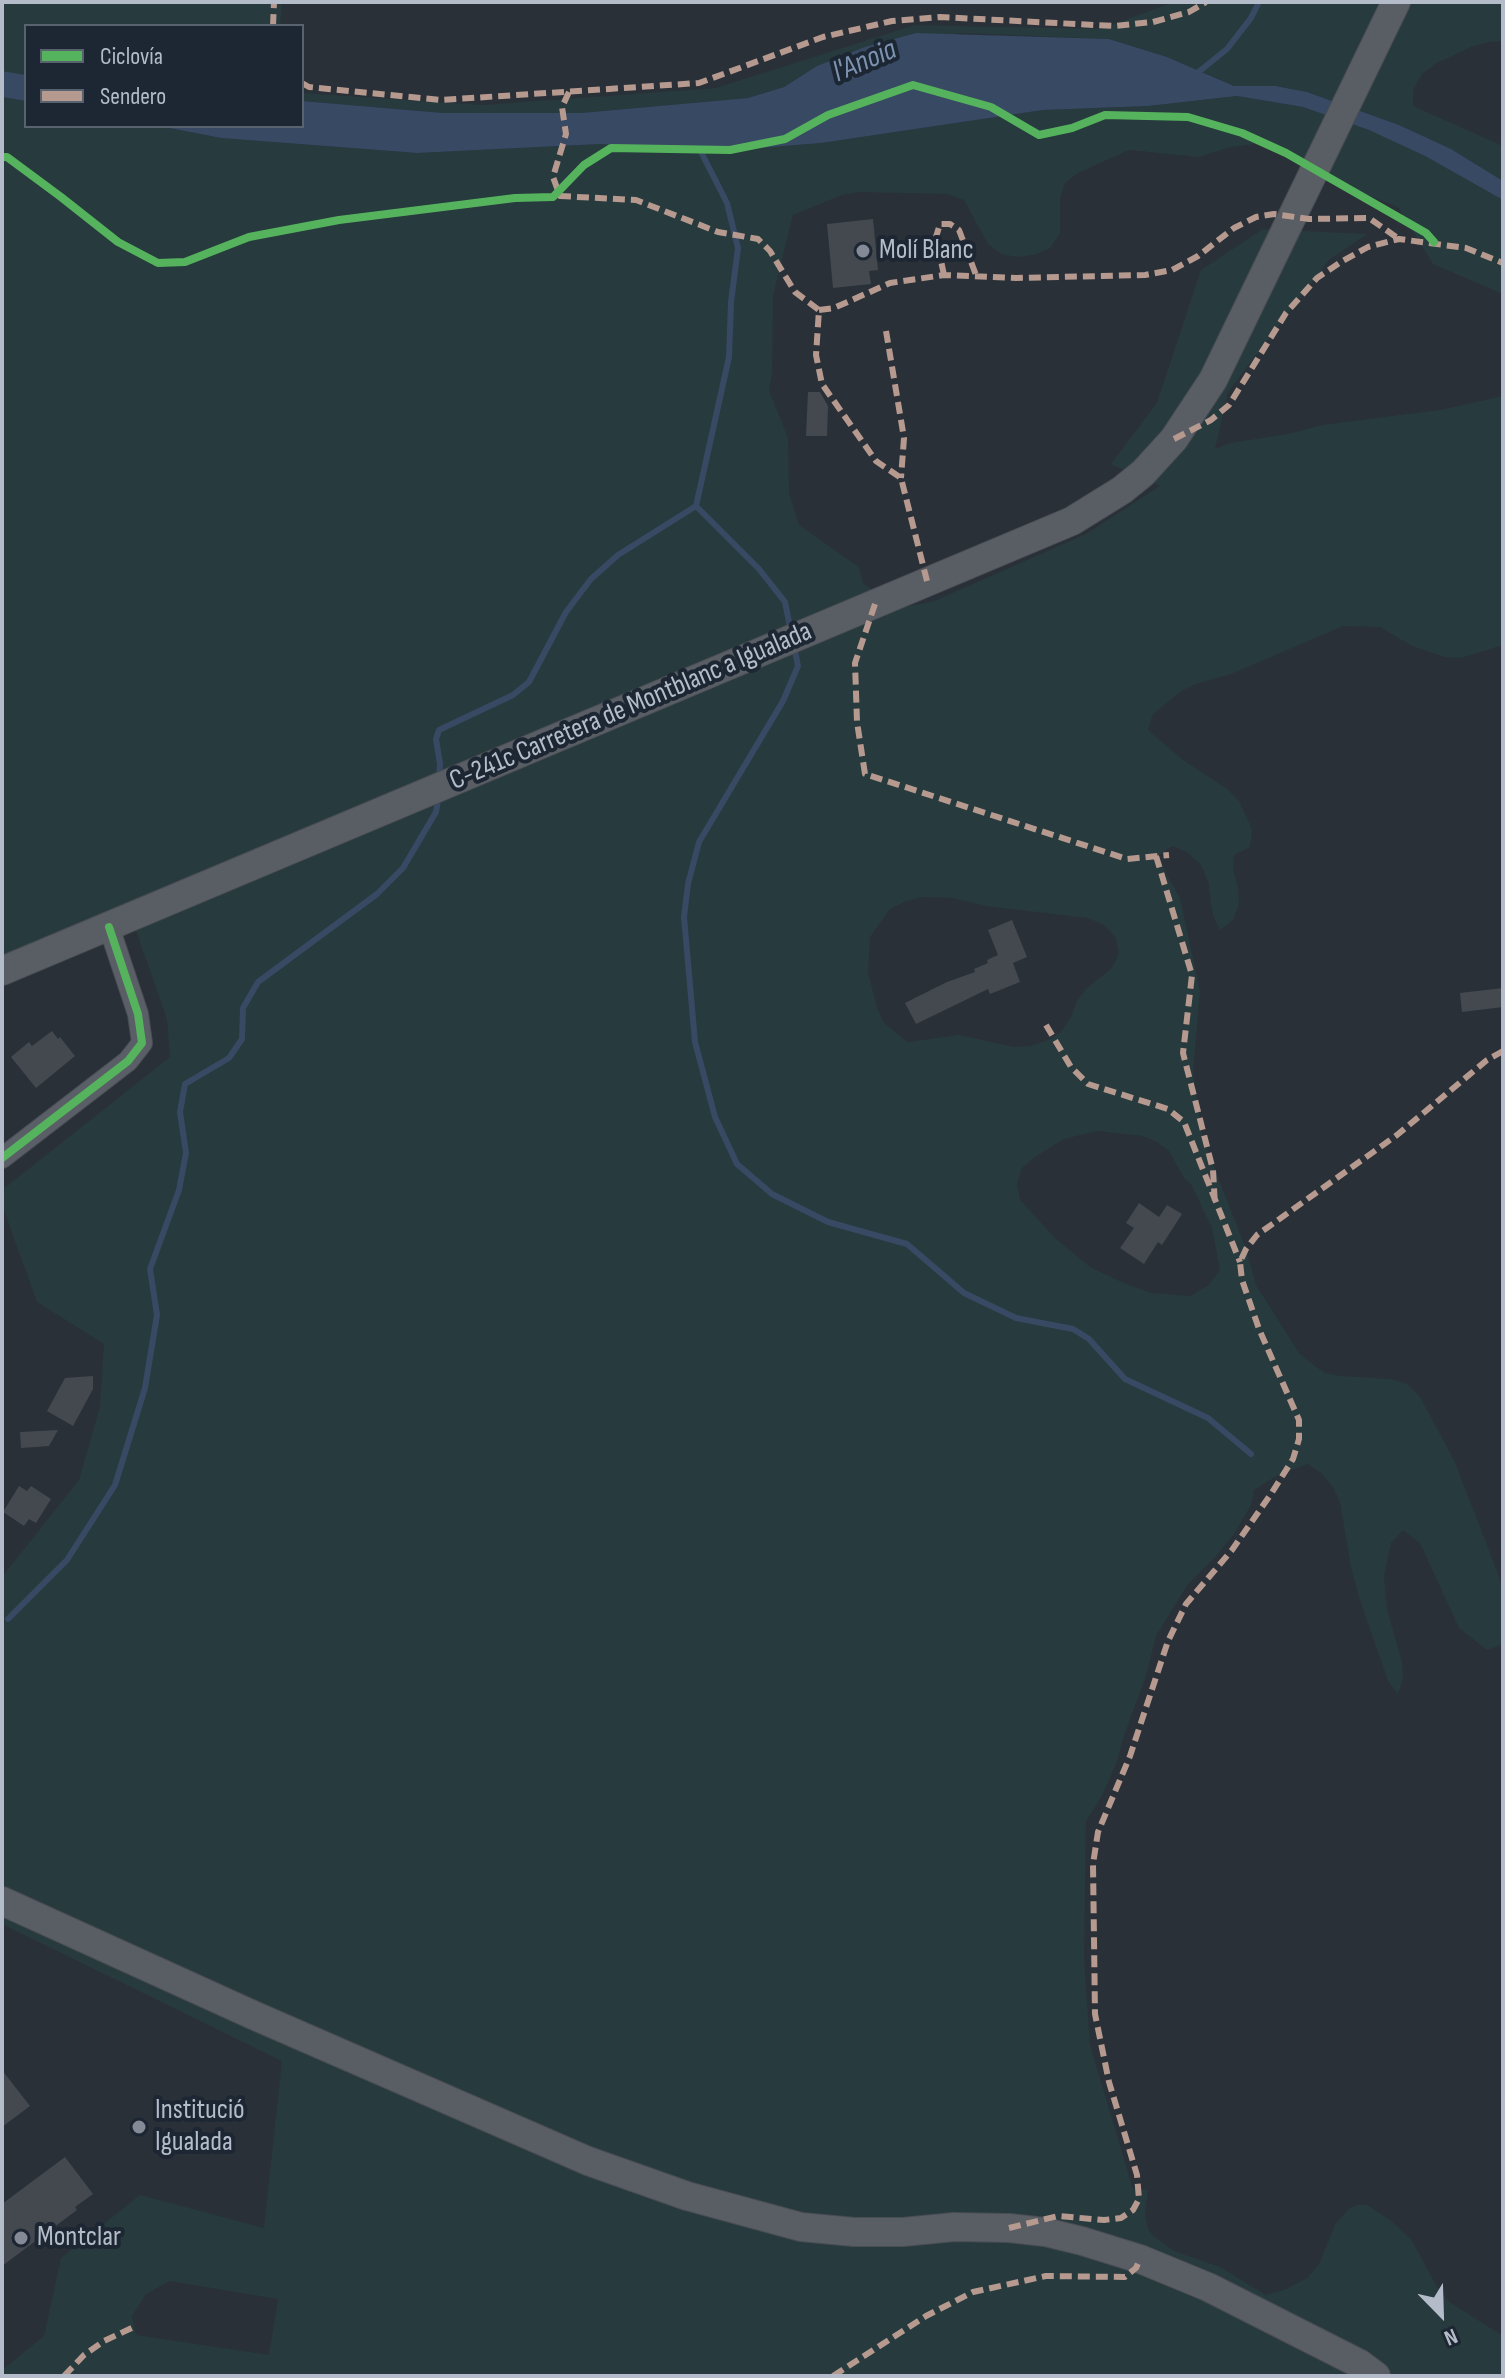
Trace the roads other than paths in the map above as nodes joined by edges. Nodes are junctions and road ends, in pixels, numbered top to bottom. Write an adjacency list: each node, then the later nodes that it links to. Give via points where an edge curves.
1 (1396, 2): 2 (main road, C-241c Carretera de Montblanc a Igualada, via 1213,380 1174,439 1133,482 1072,521)
2 (109, 927): 3 (main road, C-241c Carretera de Montblanc a Igualada); 4 (street, via 138,1014 142,1043 128,1061)
3 (2, 971)
4 (2, 1158)
5 (2, 1901): 6 (main road, via 588,2161 687,2196 801,2227 854,2232 1009,2228 1082,2241 1208,2287)
6 (1376, 2376)

